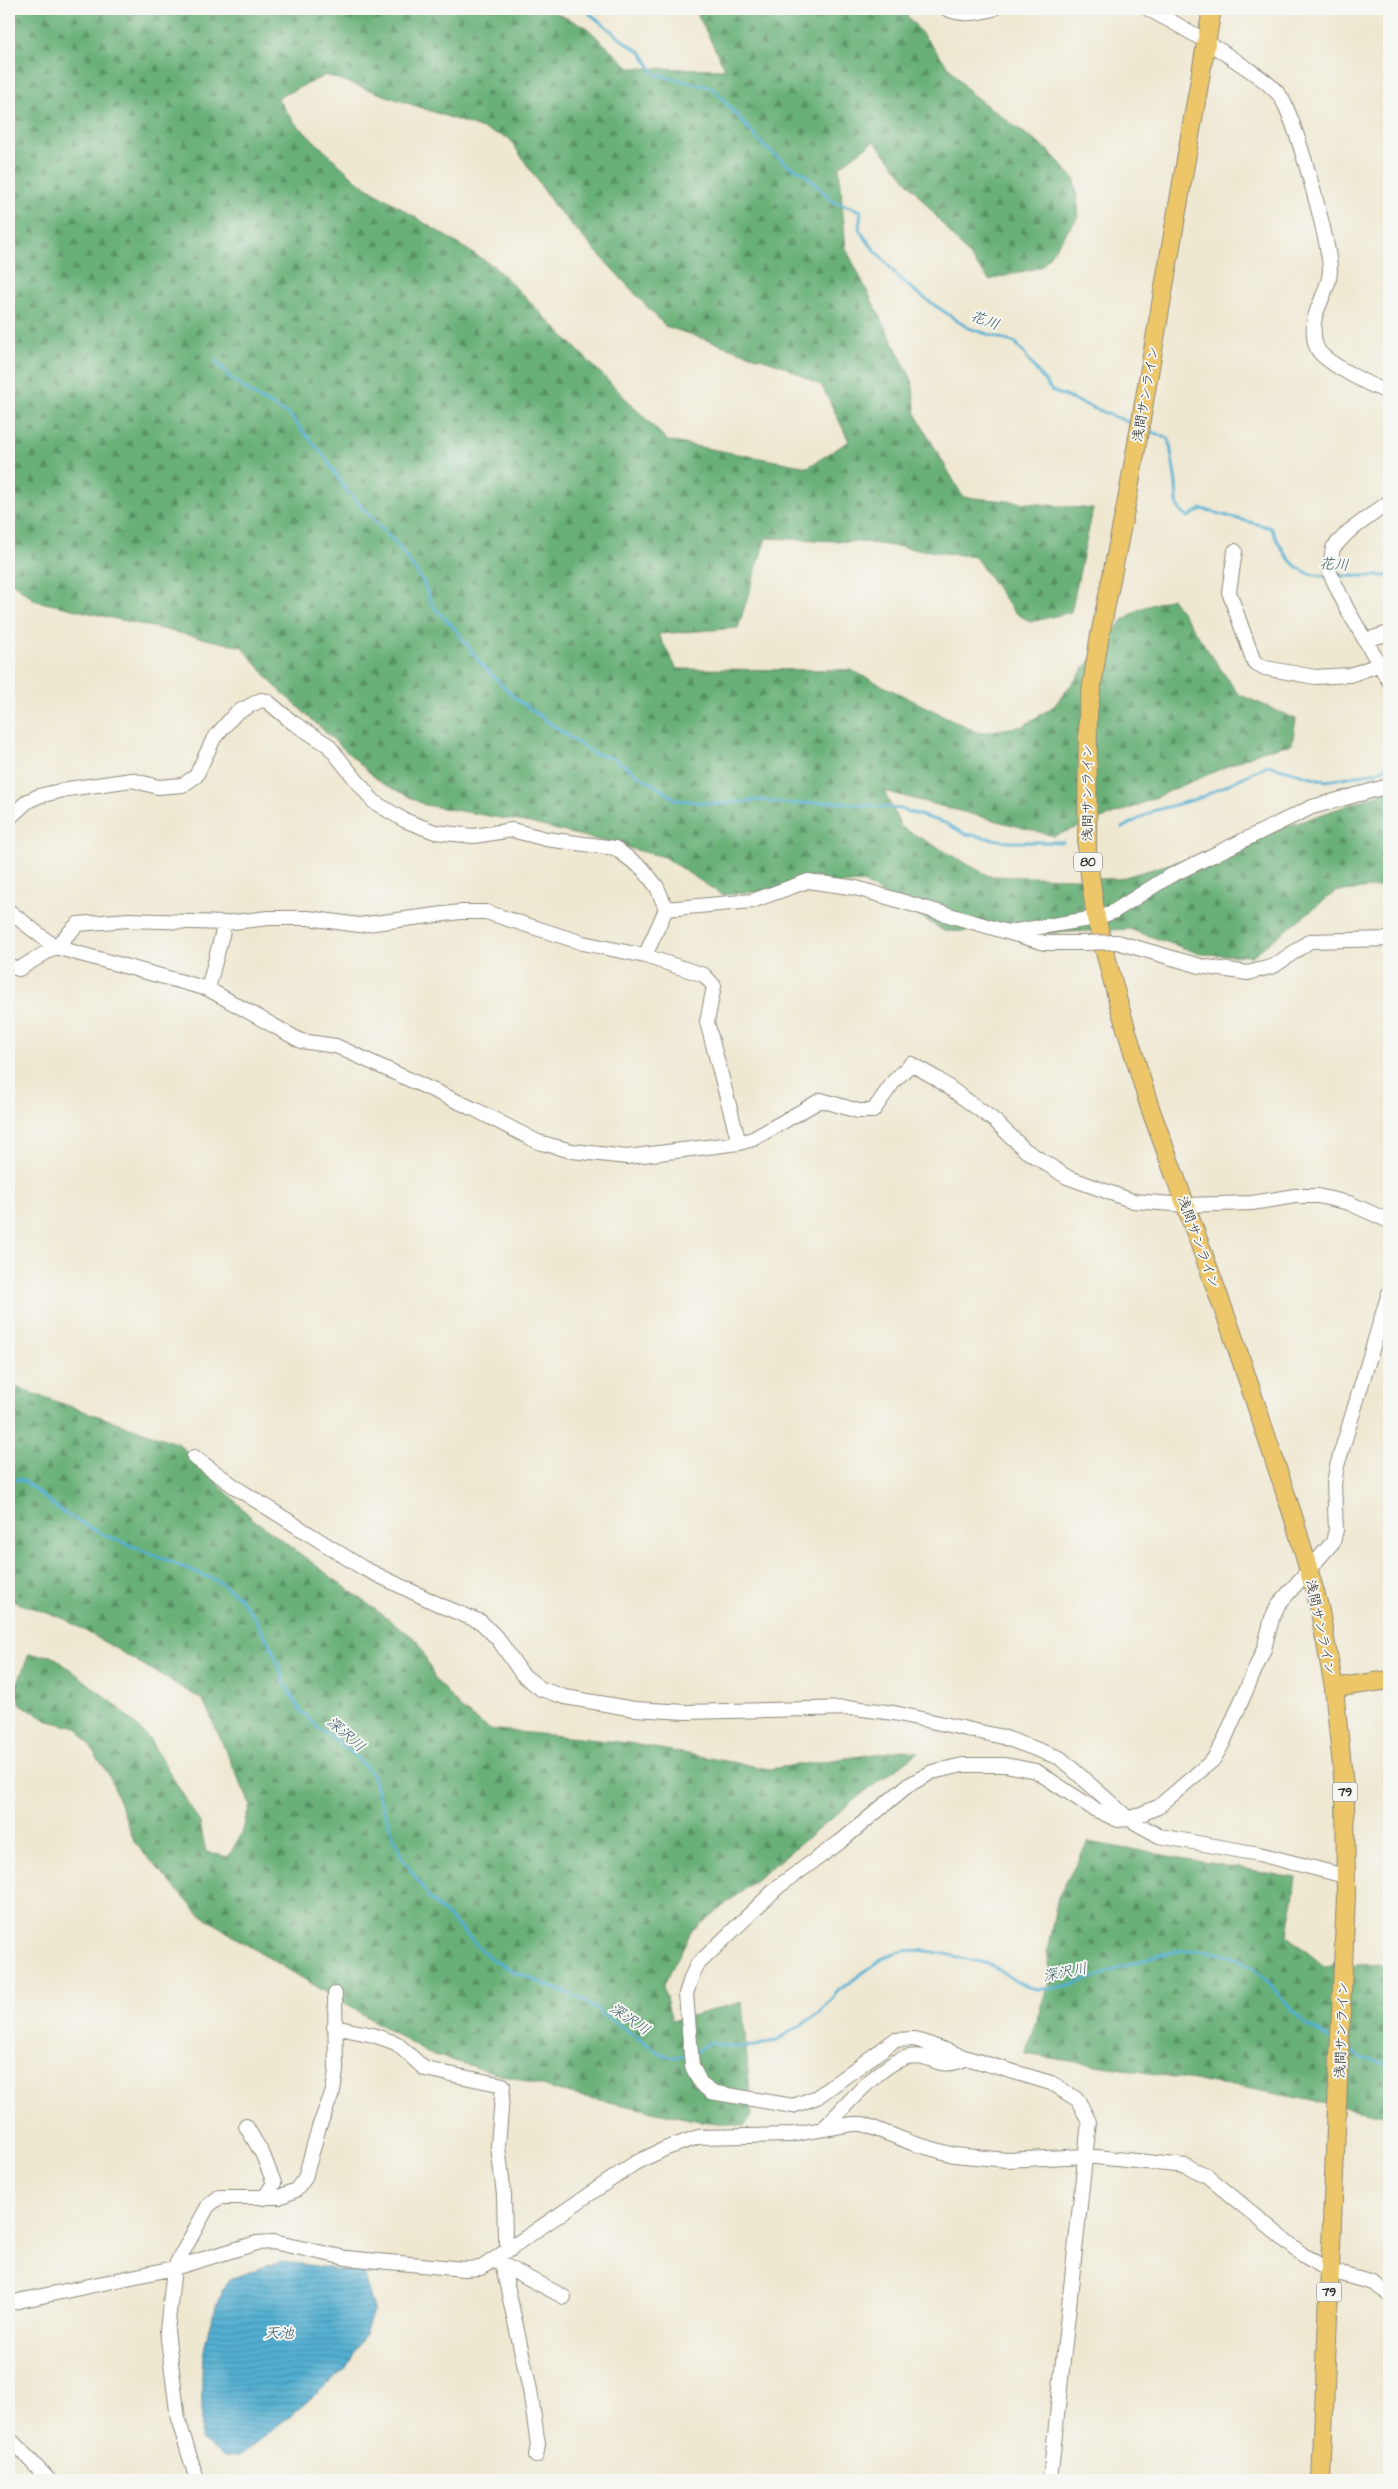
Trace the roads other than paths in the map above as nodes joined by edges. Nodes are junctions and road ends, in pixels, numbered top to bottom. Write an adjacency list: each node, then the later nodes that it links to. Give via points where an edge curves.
1 (947, 9): 2 (street, via 956,13)
2 (993, 9)
3 (1148, 9): 5 (street)
4 (1212, 9): 5 (main road, 浅間サンライン / 80)
5 (1206, 39): 6 (street, via 1260,77 1280,96 1288,112 1327,246 1330,272 1314,319 1318,351 1342,369); 17 (main road, 浅間サンライン / 80, via 1088,711 1087,853)
6 (1389, 392)
7 (1389, 502): 10 (street, via 1348,532 1333,548 1330,560 1331,577)
8 (1235, 551): 11 (street, via 1229,592 1254,662 1266,668 1315,677 1350,675)
9 (1389, 633): 10 (street)
10 (1366, 640): 11 (street)
11 (1378, 665): 12 (street)
12 (1389, 681)
13 (1389, 786): 17 (street, via 1312,807 1177,873 1112,912)
14 (9, 818): 15 (street, via 34,798 68,789 132,780 158,787 183,785 196,776 214,738 236,713 261,700 267,701 328,745 374,802 404,820 435,832 474,836 512,830 546,839 615,848 643,869 657,887)
15 (666, 909): 19 (street, via 752,901 808,881 856,888); 22 (street)
16 (9, 911): 21 (street)
17 (1096, 918): 19 (street); 26 (main road, 浅間サンライン / 80, via 1149,1105)
18 (226, 923): 21 (street, via 128,920 78,924); 22 (street, via 308,918 359,925 460,912 486,912 583,943); 24 (street)
19 (1008, 932): 20 (street, bridge, via 1045,943 1117,942 1200,966 1248,973 1274,966 1310,941)
20 (1389, 939)
21 (55, 947): 23 (street, via 19,969); 24 (street)
22 (645, 956): 25 (street, via 704,975 714,986 706,1022)
23 (9, 966)
24 (208, 988): 25 (street, via 301,1041 336,1046 538,1142 572,1151 627,1157)
25 (739, 1143): 26 (street, via 753,1139 821,1100 858,1111 873,1111 894,1081 911,1064 995,1121 1025,1150 1067,1177 1133,1201)
26 (1186, 1205): 27 (street, via 1318,1196 1349,1203); 30 (main road, 浅間サンライン / 80, via 1244,1368)
27 (1389, 1221)
28 (1389, 1293): 30 (street, via 1337,1466 1333,1542)
29 (194, 1457): 33 (street, via 238,1489 363,1568 481,1622 498,1639 522,1674 541,1689 565,1697 634,1709 686,1712 854,1708 894,1713 1003,1738 1060,1758)
30 (1309, 1570): 32 (main road, 浅間サンライン / 80); 33 (street, via 1278,1605 1264,1649 1213,1760 1158,1807)
31 (1389, 1680): 32 (main road)
32 (1334, 1688): 34 (main road, 浅間サンライン / 79, via 1345,1796)
33 (1129, 1819): 34 (street, via 1159,1836 1259,1854); 37 (street, via 1118,1820 1094,1809 1036,1771 1005,1765 962,1765 932,1772 907,1786 840,1842 779,1886 697,1965 686,1994 692,2066 701,2084 711,2092 793,2106 817,2097 895,2040 915,2039)
34 (1345, 1876): 45 (main road, 浅間サンライン / 79)
35 (335, 1994): 36 (street)
36 (334, 2027): 41 (street, via 337,2052 332,2091 305,2178 296,2190 279,2197); 42 (street, via 396,2043 425,2069 503,2085 498,2146 505,2236)
37 (967, 2058): 39 (street, via 954,2064 942,2064 925,2057 908,2057 891,2064); 40 (street, via 1050,2083 1078,2100 1089,2122)
38 (246, 2126): 41 (street, via 274,2183)
39 (824, 2128): 40 (street, via 863,2124 954,2155 1007,2160); 42 (street, via 790,2135 698,2136 635,2163)
40 (1086, 2156): 45 (street, via 1186,2166 1206,2176 1303,2255); 53 (street)
41 (264, 2198): 44 (street, via 220,2197 208,2206)
42 (510, 2250): 43 (street)
43 (500, 2263): 44 (street, via 464,2269 346,2258 273,2242 257,2243); 47 (street); 50 (street, via 530,2390 538,2444)
44 (174, 2268): 48 (street); 52 (street, via 167,2332 178,2419)
45 (1330, 2270): 46 (street, via 1373,2283); 54 (main road, 浅間サンライン / 79)
46 (1389, 2294)
47 (564, 2297)
48 (9, 2303)
49 (9, 2438): 51 (street)
50 (536, 2456)
51 (49, 2480)
52 (197, 2480)
53 (1050, 2480)
54 (1321, 2480)

